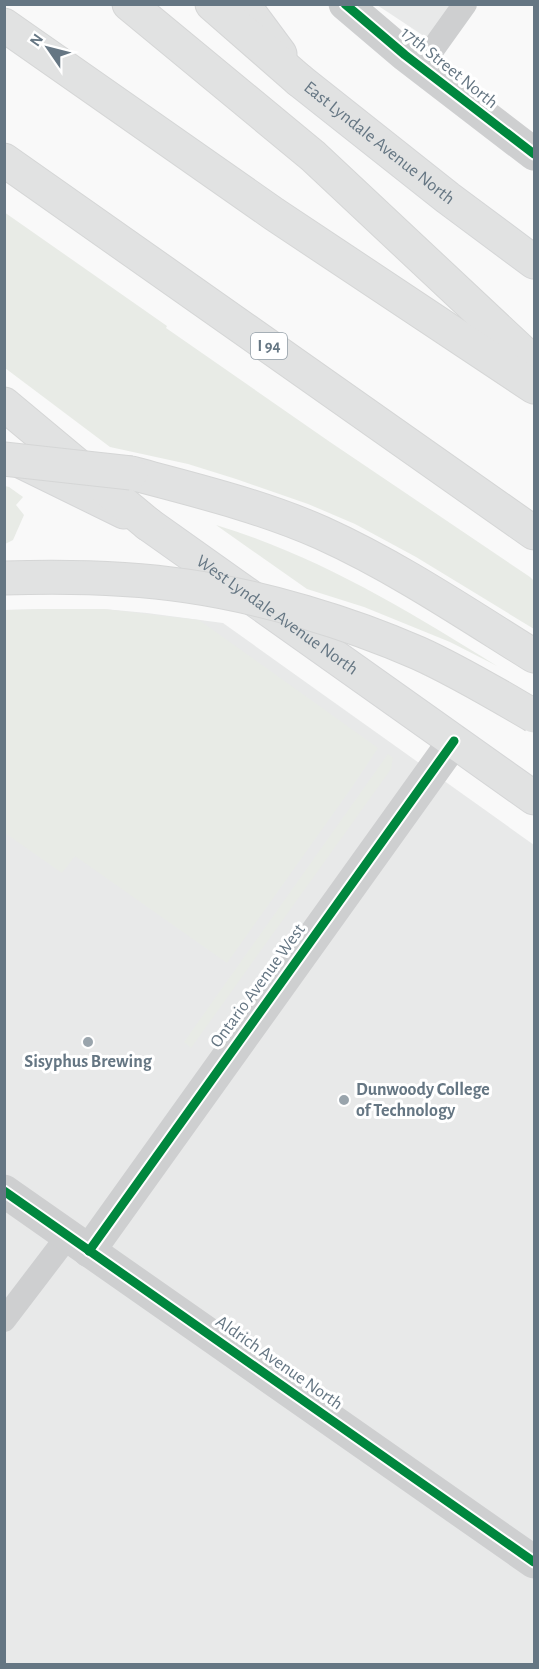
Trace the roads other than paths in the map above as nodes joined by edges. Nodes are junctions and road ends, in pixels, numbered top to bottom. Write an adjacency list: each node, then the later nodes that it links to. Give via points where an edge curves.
1 (129, 4): 12 (main road, via 313,156)
2 (212, 4): 8 (main road)
3 (243, 4): 8 (main road, East Lyndale Avenue North)
4 (465, 4): 7 (lane)
5 (353, 7): 7 (street, 17th Street North)
6 (4, 25): 13 (main road, via 274,214)
7 (420, 67): 9 (street, 17th Street North)
8 (299, 80): 11 (main road, East Lyndale Avenue North)
9 (534, 154)
10 (4, 160): 18 (main road, I 94)
11 (534, 262)
12 (534, 363)
13 (534, 387)
14 (4, 404): 17 (main road)
15 (4, 454): 17 (main road, West Lyndale Avenue North)
16 (4, 459): 20 (main road, bridge, via 131,473 281,516 411,579)
17 (148, 524): 22 (main road, West Lyndale Avenue North)
18 (534, 533)
19 (4, 578): 21 (main road, bridge, via 123,580 185,585 237,595 314,616 418,653)
20 (534, 656)
21 (534, 716)
22 (454, 741): 23 (main road, West Lyndale Avenue North); 25 (street, Ontario Avenue West)
23 (534, 798)
24 (4, 1191): 25 (street, Aldrich Avenue North)
25 (79, 1243): 26 (lane); 27 (street, Aldrich Avenue North)
26 (4, 1320)
27 (534, 1562)

